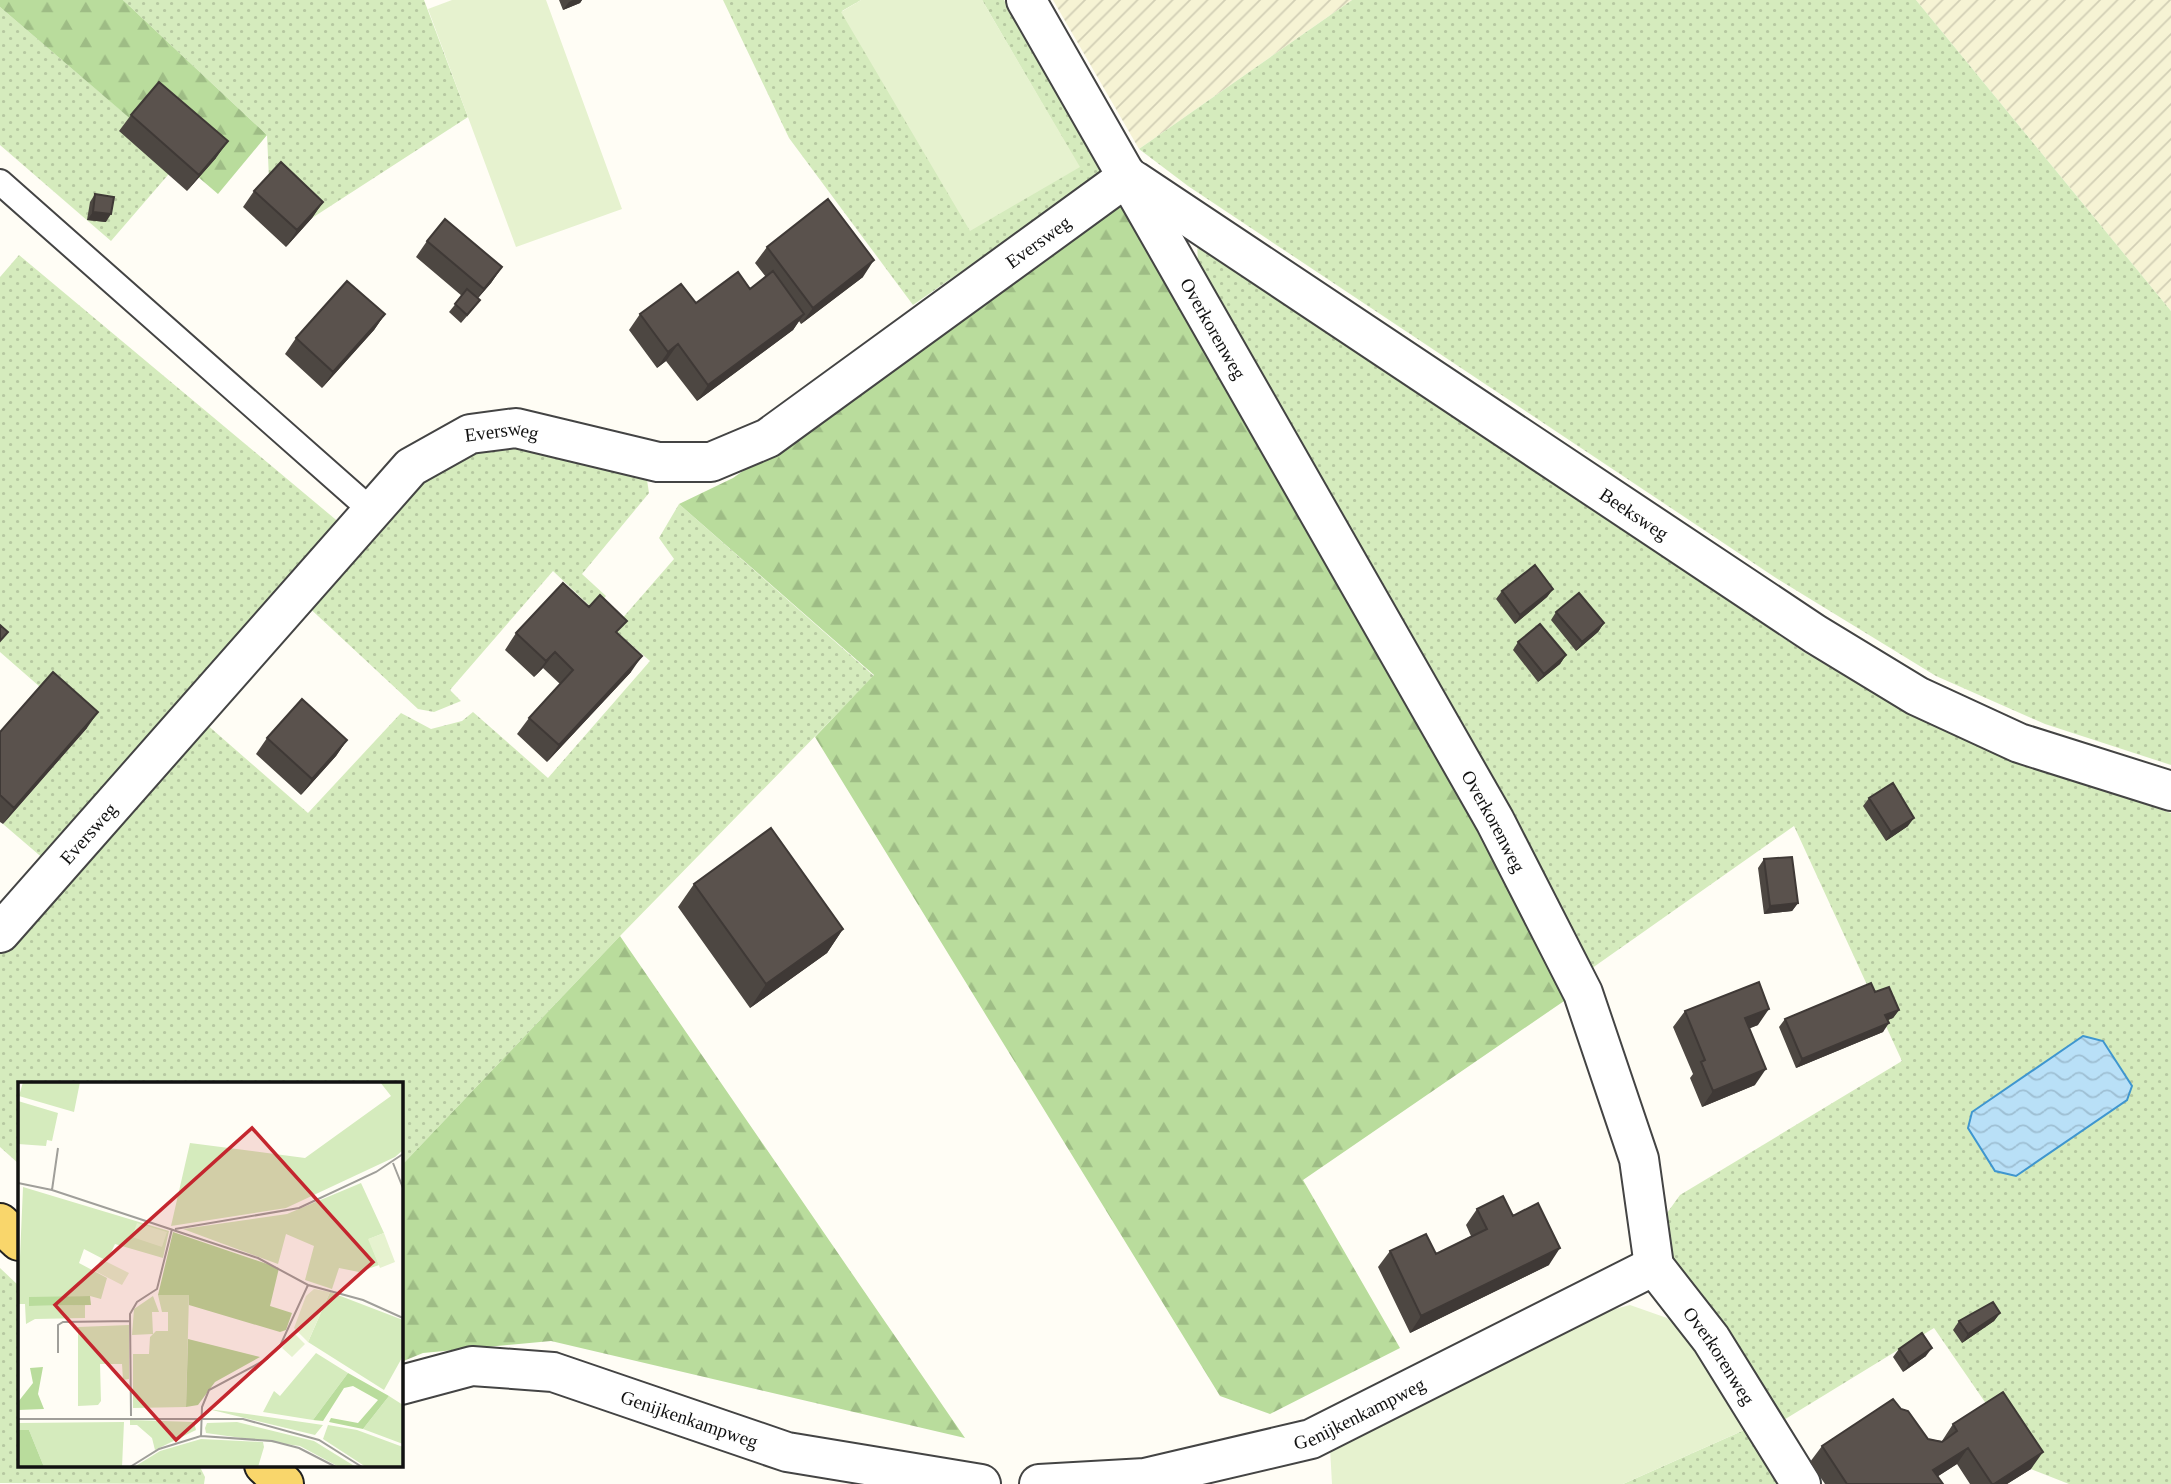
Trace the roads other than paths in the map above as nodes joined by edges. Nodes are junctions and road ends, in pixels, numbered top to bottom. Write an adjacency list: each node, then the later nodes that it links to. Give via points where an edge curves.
1 (1026, 0): 2 (street, Overkorenweg)
2 (1128, 176): 4 (street, Eversweg, via 768,438 711,462 658,462 516,428 470,434 411,467); 5 (street, Beeksweg, via 1804,627 1917,696 2019,743); 9 (street, Overkorenweg, via 1495,821 1583,993 1639,1159)
3 (0, 182): 4 (lane)
4 (372, 511): 6 (street, Eversweg)
5 (2171, 791)
6 (0, 933)
7 (0, 1223): 8 (main road)
8 (18, 1240)
9 (1654, 1266): 12 (street, Genijkenkampweg, via 1311,1439 1145,1478); 13 (street, Overkorenweg, via 1711,1339)
10 (402, 1385): 11 (street, Genijkenkampweg, via 472,1366 553,1372 787,1452)
11 (982, 1484)
12 (1039, 1484)
13 (1801, 1484)

